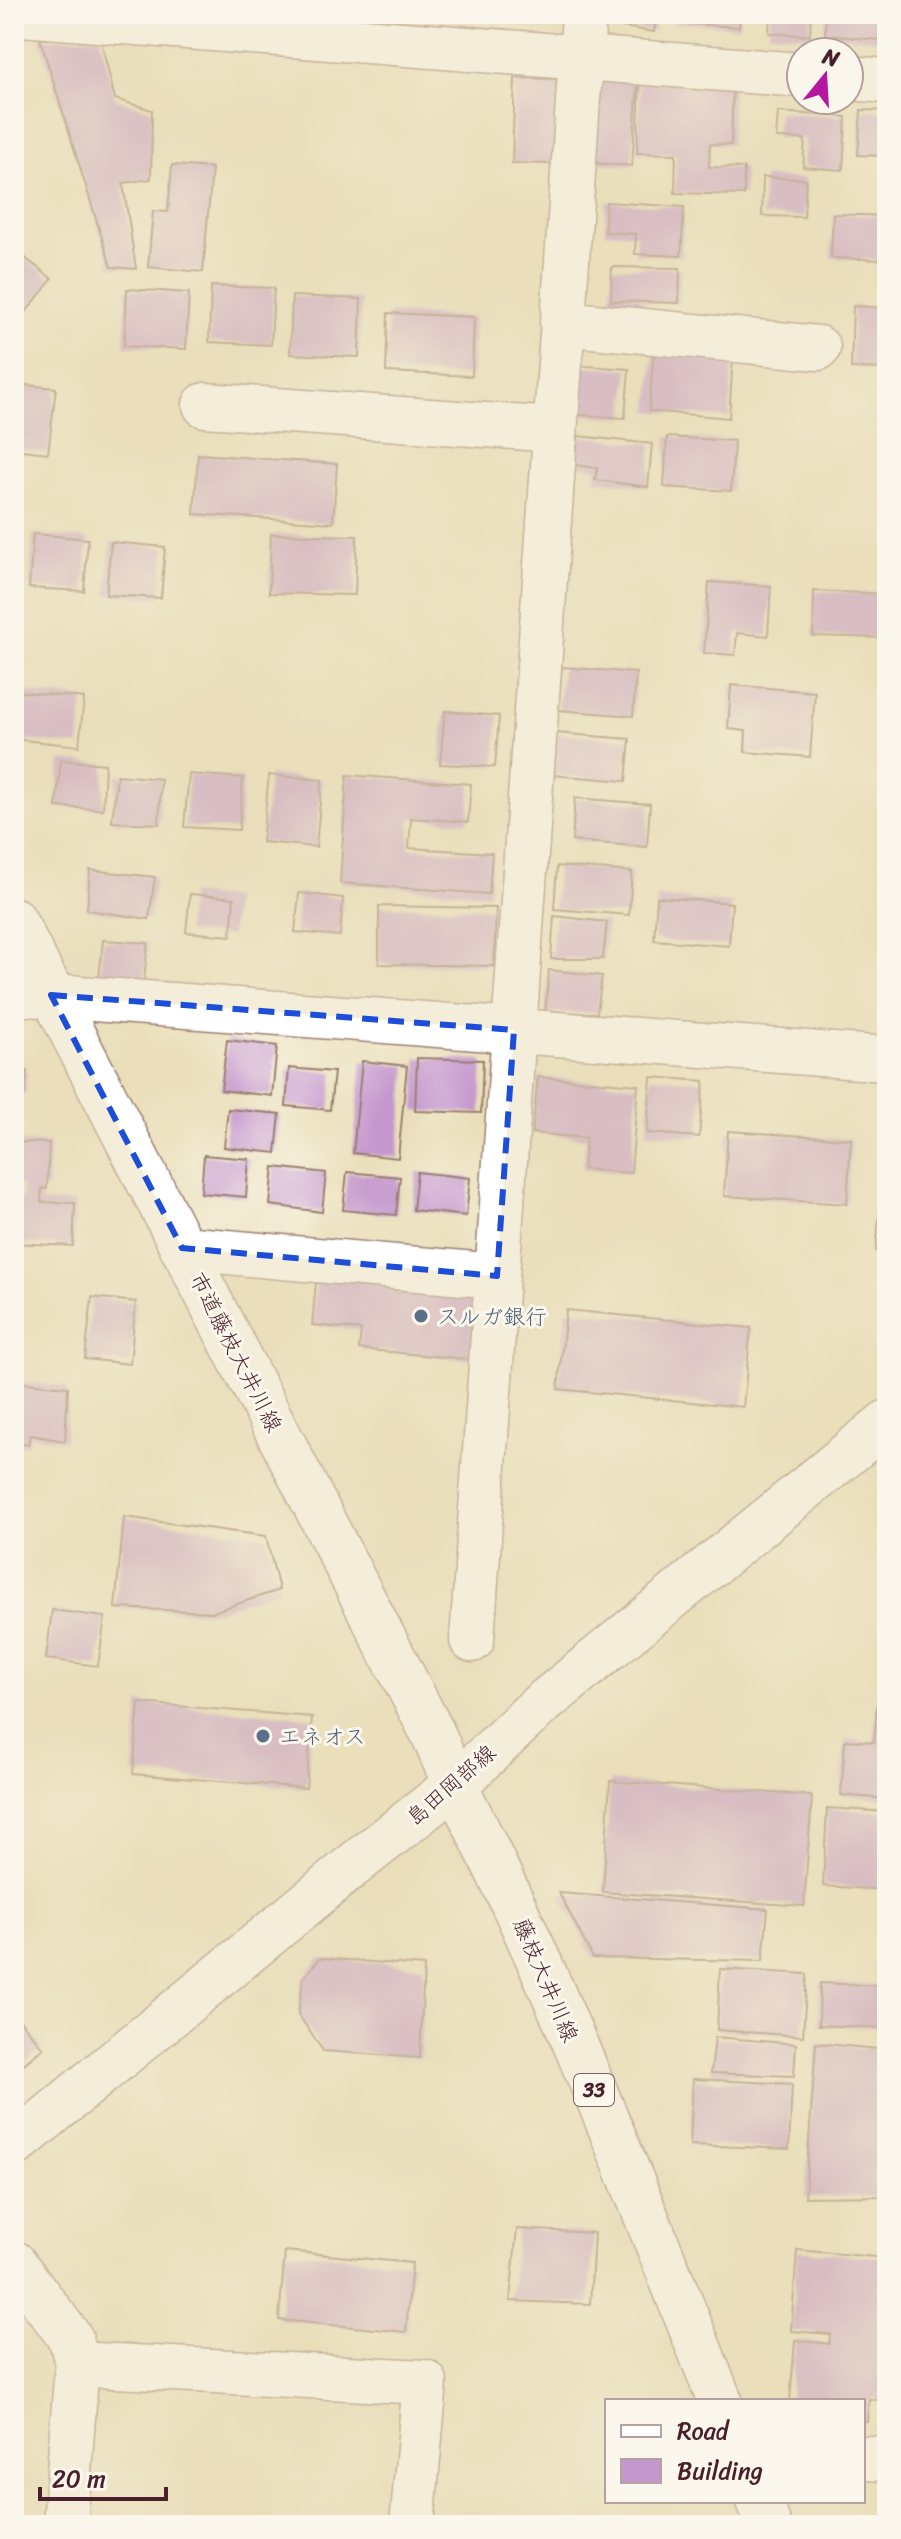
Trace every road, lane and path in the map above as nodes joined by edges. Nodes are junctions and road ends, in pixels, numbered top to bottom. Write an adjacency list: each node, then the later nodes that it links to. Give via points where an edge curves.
1 (21, 14): 3 (street)
2 (584, 14): 3 (street)
3 (581, 58): 4 (street); 7 (street)
4 (785, 74)
5 (865, 79): 6 (street)
6 (887, 81)
7 (562, 323): 8 (street); 10 (street)
8 (818, 348)
9 (205, 405): 10 (street)
10 (555, 430): 13 (street)
11 (14, 920): 12 (street, 市道藤枝大井川線)
12 (33, 994): 13 (street); 15 (street, 市道藤枝大井川線)
13 (514, 1030): 14 (street); 16 (street)
14 (887, 1059)
15 (182, 1248): 16 (street); 19 (street, 市道藤枝大井川線)
16 (497, 1276): 18 (street)
17 (887, 1422): 19 (street, 島田岡部線, via 539,1706)
18 (472, 1640)
19 (455, 1785): 20 (street, 島田岡部線); 23 (street, 藤枝大井川線 / 33, via 495,1863 624,2161)
20 (14, 2145)
21 (14, 2263): 22 (street, via 71,2339)
22 (77, 2364): 27 (street); 28 (street, via 425,2382)
23 (719, 2399)
24 (865, 2458): 25 (street)
25 (887, 2459)
26 (760, 2503): 29 (street)
27 (65, 2525)
28 (412, 2525)
29 (769, 2525)

